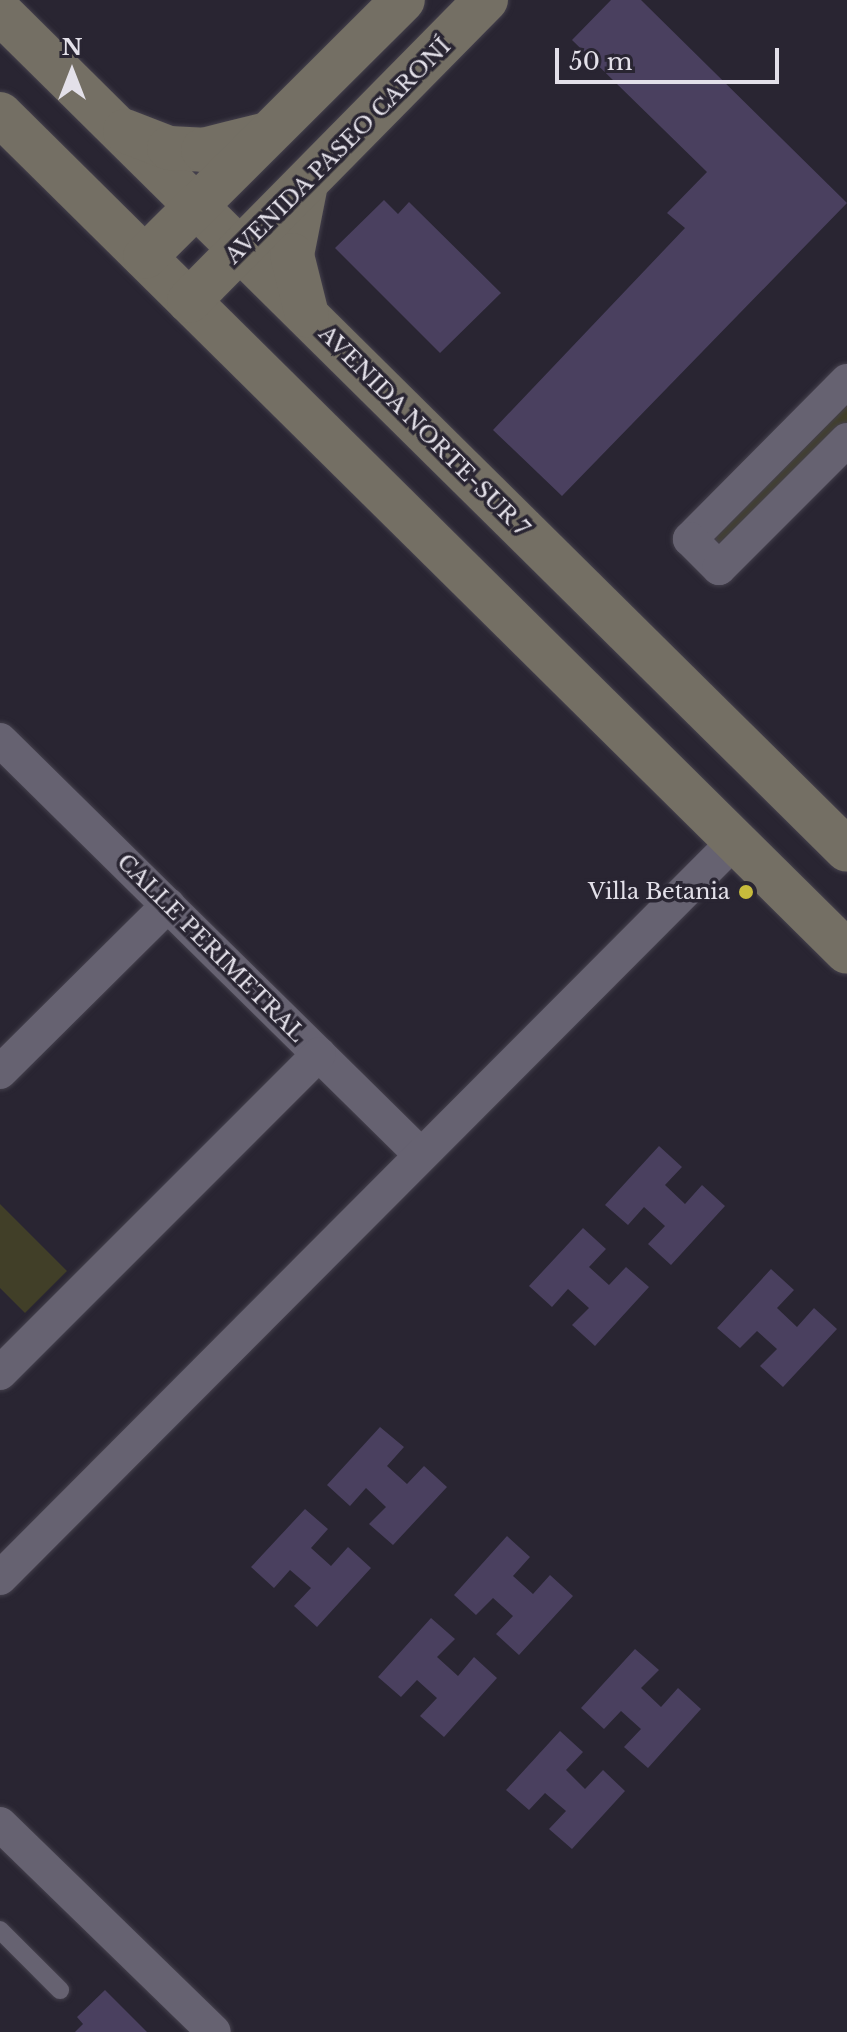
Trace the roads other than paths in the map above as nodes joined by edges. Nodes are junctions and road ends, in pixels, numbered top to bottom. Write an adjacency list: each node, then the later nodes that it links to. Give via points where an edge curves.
1 (403, 0): 6 (main road)
2 (486, 0): 7 (main road, AVENIDA PASEO CARONÍ)
3 (0, 12): 5 (main road, AVENIDA NORTE-SUR 7)
4 (0, 114): 10 (main road)
5 (114, 126): 6 (main road, via 169,148 203,150); 8 (main road, AVENIDA NORTE-SUR 7)
6 (270, 133): 8 (main road)
7 (307, 181): 9 (main road, AVENIDA PASEO CARONÍ); 12 (main road, via 292,255)
8 (196, 205): 9 (main road, AVENIDA NORTE-SUR 7); 10 (main road)
9 (241, 249): 11 (main road, AVENIDA PASEO CARONÍ); 12 (main road, AVENIDA NORTE-SUR 7)
10 (145, 257): 11 (main road)
11 (189, 301): 16 (main road)
12 (308, 316): 17 (main road, AVENIDA NORTE-SUR 7)
13 (847, 381): 14 (street, via 690,539 719,568)
14 (847, 440)
15 (0, 740): 18 (street, CALLE PERIMETRAL)
16 (735, 841): 19 (main road); 22 (street)
17 (847, 850)
18 (168, 905): 20 (street, CALLE PERIMETRAL); 21 (street)
19 (847, 952)
20 (319, 1054): 22 (street, CALLE PERIMETRAL); 23 (street)
21 (0, 1072)
22 (421, 1155): 24 (street)
23 (0, 1373)
24 (0, 1578)
25 (0, 1824): 28 (street)
26 (0, 1930): 27 (lane)
27 (60, 1990)
28 (214, 2032)

